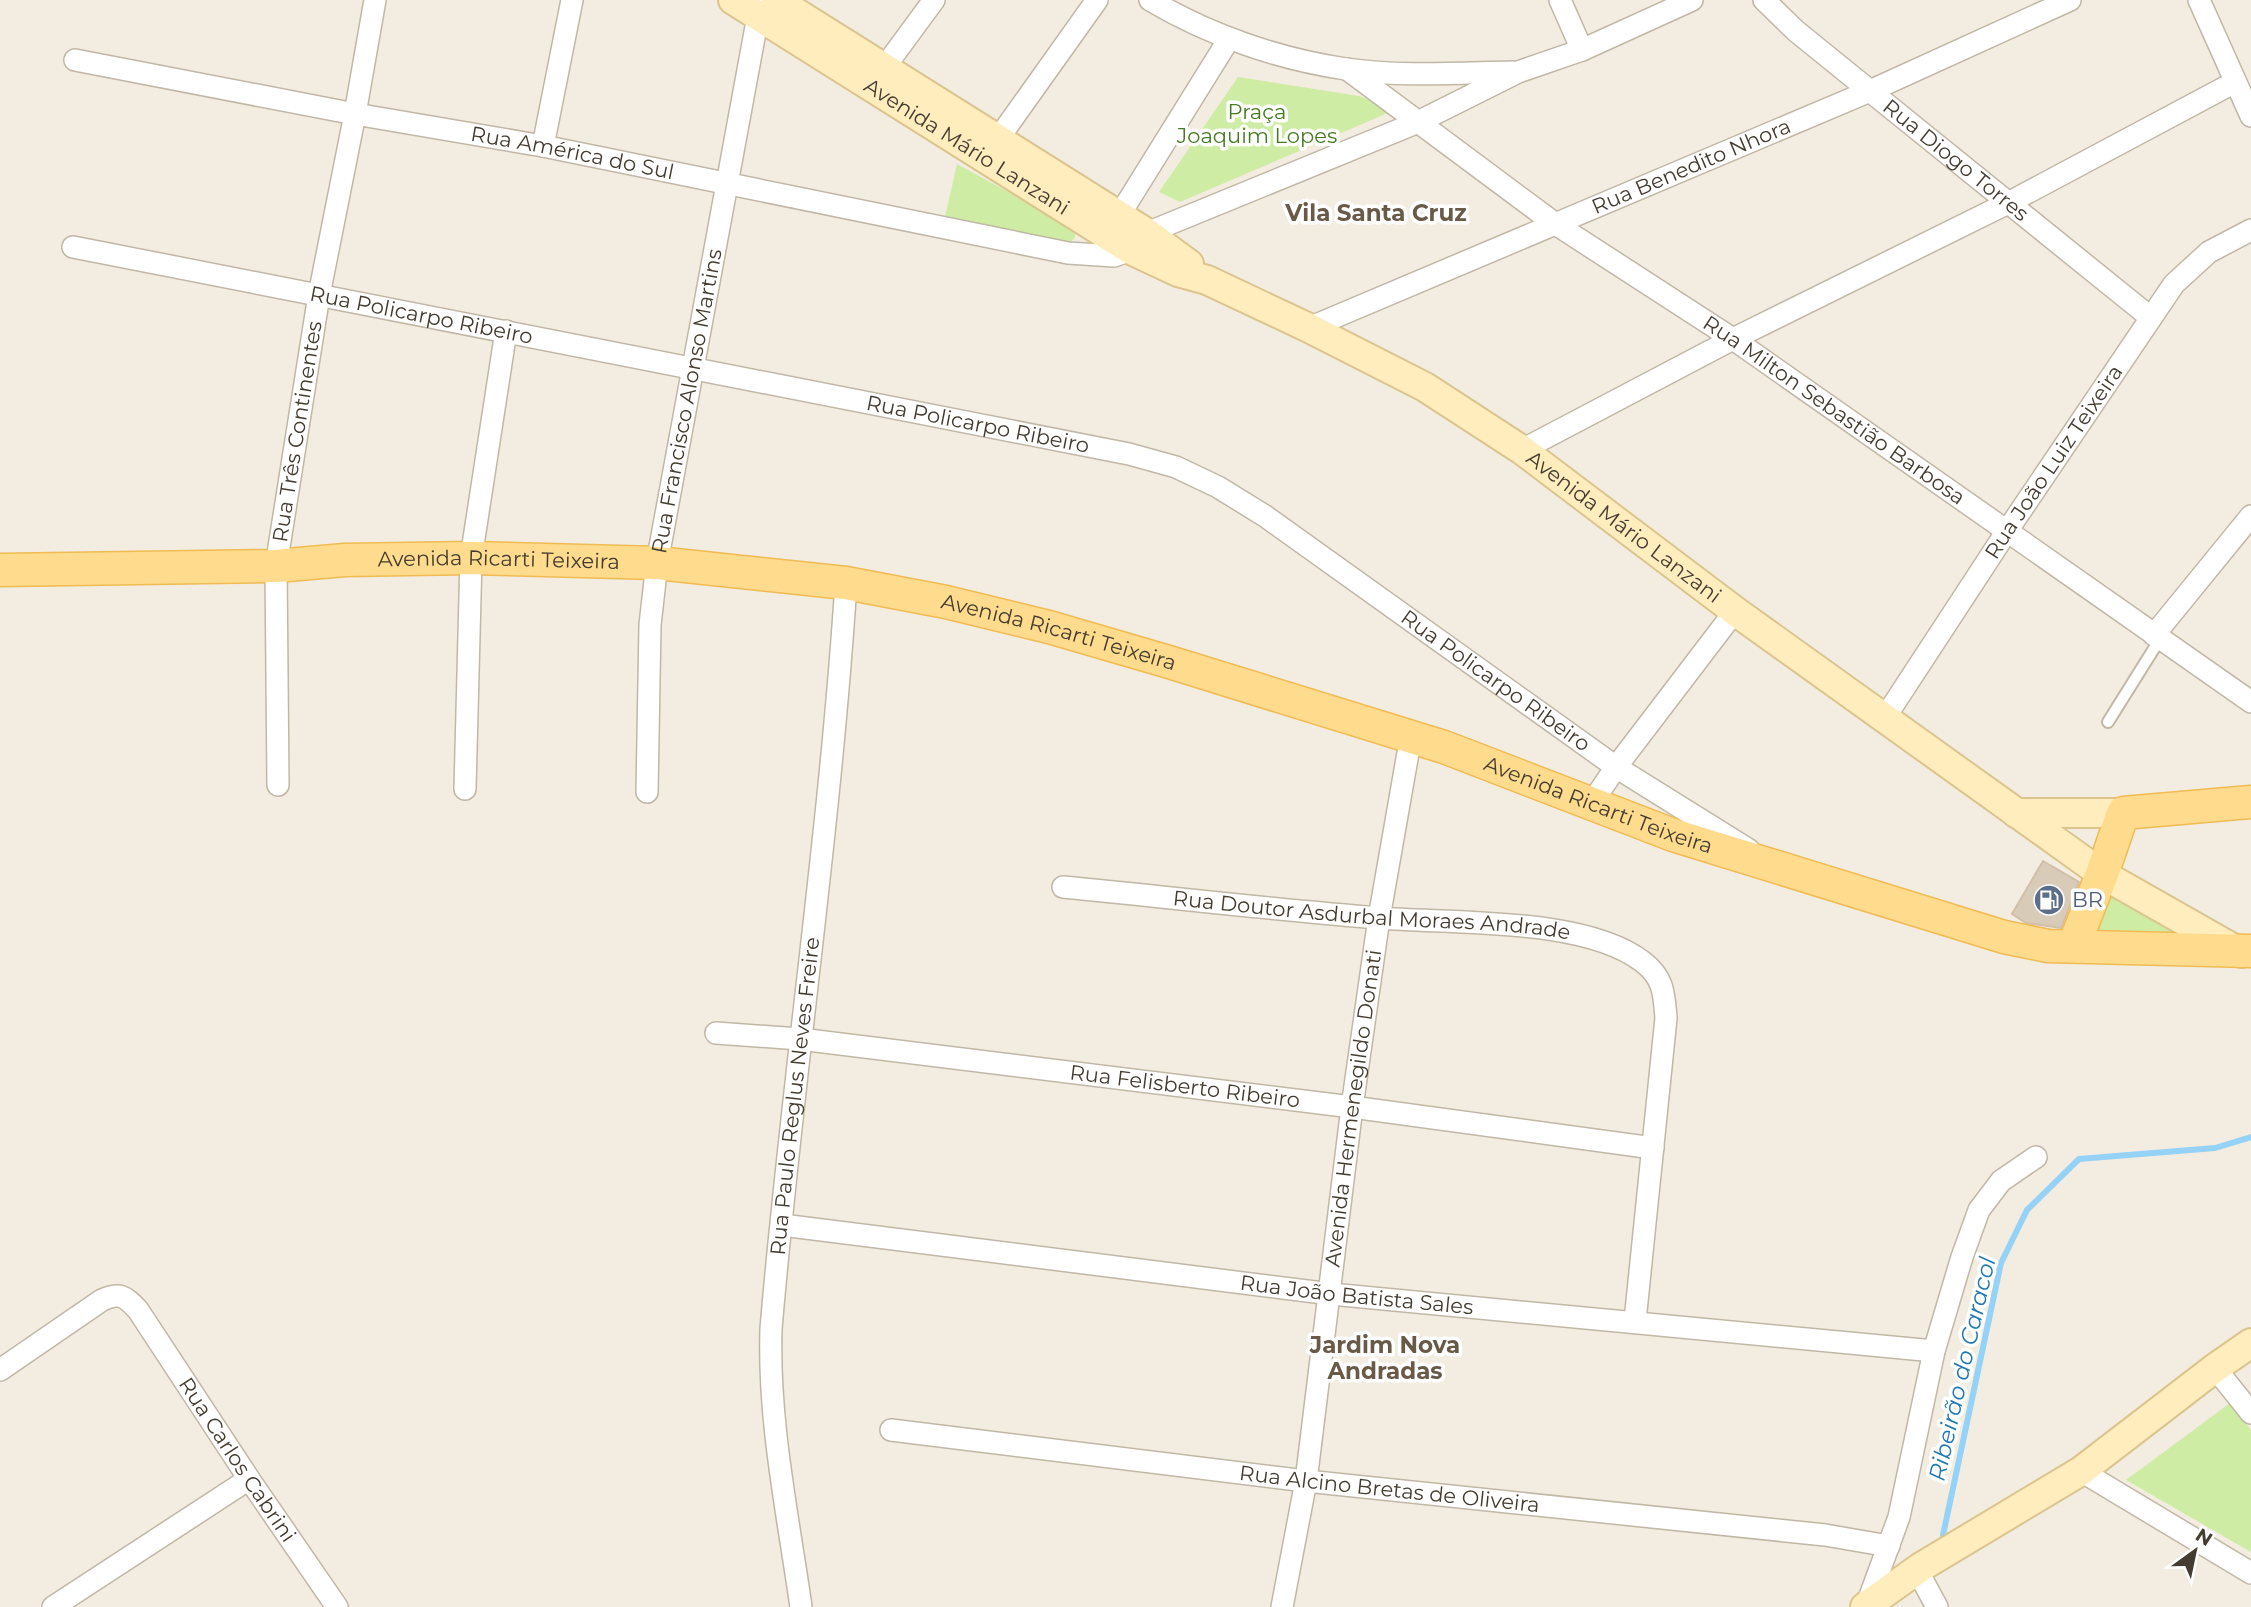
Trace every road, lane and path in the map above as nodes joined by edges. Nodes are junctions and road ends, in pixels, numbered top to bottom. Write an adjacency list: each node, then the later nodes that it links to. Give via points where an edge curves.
1 (375, 0): 21 (street, Rua Três Continentes)
2 (572, 0): 25 (street)
3 (733, 0): 12 (street, Avenida Mário Lanzani)
4 (934, 0): 16 (street)
5 (1097, 0): 24 (street)
6 (1150, 0): 13 (street)
7 (1560, 0): 14 (street)
8 (1692, 0): 14 (street)
9 (1764, 0): 20 (street, Rua Diogo Torres)
10 (2070, 0): 20 (street, Rua Benedito Nhora)
11 (2199, 0): 19 (street)
12 (767, 5): 16 (street, Avenida Mário Lanzani); 26 (street, Rua Francisco Alonso Martins); 29 (street, Avenida Mário Lanzani)
13 (1229, 39): 17 (street); 29 (street)
14 (1582, 50): 18 (street)
15 (75, 60): 21 (street, Rua América do Sul)
16 (884, 68): 24 (street, Avenida Mário Lanzani)
17 (1347, 69): 18 (street, via 1423,74); 23 (street, Rua Milton Sebastião Barbosa)
18 (1518, 72): 23 (street)
19 (2235, 82): 22 (street); 27 (street)
20 (1870, 91): 27 (street, Rua Diogo Torres); 28 (street, Rua Benedito Nhora)
21 (355, 114): 25 (street, Rua América do Sul); 34 (street, Rua Três Continentes)
22 (2251, 116)
23 (1416, 123): 28 (street, Rua Milton Sebastião Barbosa); 31 (street)
24 (998, 139): 29 (street, Avenida Mário Lanzani)
25 (543, 146): 26 (street, Rua América do Sul)
26 (727, 182): 33 (street, Rua América do Sul); 39 (street, Rua Francisco Alonso Martins)
27 (2010, 202): 35 (street, Rua Diogo Torres); 38 (street)
28 (1553, 223): 36 (street, Rua Benedito Nhora); 38 (street, Rua Milton Sebastião Barbosa)
29 (1113, 225): 31 (street, Avenida Mário Lanzani); 33 (street)
30 (2251, 230): 35 (street, Rua João Luiz Teixeira, via 2209,252 2174,284)
31 (1139, 242): 33 (street, Rua América do Sul, via 1114,256); 36 (street, Avenida Mário Lanzani)
32 (73, 247): 34 (street, Rua Policarpo Ribeiro)
33 (1068, 253)
34 (319, 295): 37 (street, Rua Policarpo Ribeiro); 45 (street, Rua Três Continentes)
35 (2150, 317): 42 (street, Rua João Luiz Teixeira)
36 (1309, 328): 40 (street, Avenida Mário Lanzani, via 1425,387)
37 (506, 331): 39 (street, Rua Policarpo Ribeiro); 43 (street)
38 (1733, 339): 40 (street); 42 (street, Rua Milton Sebastião Barbosa)
39 (692, 368): 44 (street, Rua Francisco Alonso Martins); 54 (street, Rua Policarpo Ribeiro, via 1176,467 1265,516)
40 (1522, 450): 48 (street, Avenida Mário Lanzani)
41 (2251, 516): 49 (street)
42 (2007, 531): 49 (street, Rua Milton Sebastião Barbosa); 51 (street, Rua João Luiz Teixeira)
43 (471, 558): 44 (main road, Avenida Ricarti Teixeira); 45 (main road, Avenida Ricarti Teixeira); 56 (street)
44 (657, 563): 47 (main road, Avenida Ricarti Teixeira); 57 (street, Rua Francisco Alonso Martins, via 650,625)
45 (276, 566): 46 (main road, Avenida Ricarti Teixeira); 55 (street, Rua Três Continentes)
46 (0, 570)
47 (846, 583): 53 (main road, Avenida Ricarti Teixeira, via 1049,627); 69 (street, Rua Paulo Reglus Neves Freire, via 831,779)
48 (1734, 611): 51 (street, Avenida Mário Lanzani); 54 (street)
49 (2157, 637): 50 (street, Rua Milton Sebastião Barbosa); 52 (lane)
50 (2251, 702)
51 (1884, 719): 60 (street, Avenida Mário Lanzani)
52 (2108, 722)
53 (1411, 736): 59 (main road, Avenida Ricarti Teixeira); 65 (street, Avenida Hermenegildo Donati)
54 (1616, 767): 59 (street); 62 (street, Rua Policarpo Ribeiro)
55 (278, 785)
56 (465, 789)
57 (647, 792)
58 (2251, 802): 61 (main road)
59 (1591, 804): 62 (main road, Avenida Ricarti Teixeira)
60 (2016, 813): 61 (street); 63 (street, Avenida Mário Lanzani)
61 (2123, 813): 63 (main road)
62 (1774, 866): 66 (main road, Avenida Ricarti Teixeira, via 2004,937)
63 (2102, 874): 66 (main road); 67 (street, Avenida Mário Lanzani)
64 (1063, 887): 65 (street, Rua Doutor Asdurbal Moraes Andrade)
65 (1379, 918): 70 (street, Avenida Hermenegildo Donati); 71 (street, Rua Doutor Asdurbal Moraes Andrade, via 1552,929 1603,941 1644,962 1663,985 1666,1018)
66 (2074, 946): 67 (main road, Avenida Ricarti Teixeira)
67 (2247, 954)
68 (716, 1033): 69 (street, Rua Felisberto Ribeiro)
69 (800, 1040): 70 (street, Rua Felisberto Ribeiro); 73 (street, Rua Paulo Reglus Neves Freire)
70 (1352, 1107): 71 (street, Rua Felisberto Ribeiro); 74 (street, Avenida Hermenegildo Donati)
71 (1653, 1148): 75 (street)
72 (2036, 1157): 77 (street, via 2001,1181 1979,1210)
73 (782, 1225): 74 (street, Rua João Batista Sales); 90 (street, Rua Paulo Reglus Neves Freire, via 770,1368)
74 (1331, 1294): 75 (street, Rua João Batista Sales); 84 (street, Avenida Hermenegildo Donati)
75 (1635, 1321): 77 (street, Rua João Batista Sales)
76 (2251, 1343): 78 (street)
77 (1934, 1351): 85 (street)
78 (2215, 1368): 80 (street); 82 (street)
79 (0, 1370): 83 (street, Rua Carlos Cabrini, via 102,1300 114,1295 127,1298)
80 (2251, 1413)
81 (891, 1430): 84 (street, Rua Alcino Bretas de Oliveira)
82 (2081, 1471): 86 (street); 87 (street)
83 (249, 1479): 88 (street); 89 (street, Rua Carlos Cabrini)
84 (1306, 1482): 85 (street, Rua Alcino Bretas de Oliveira, via 1825,1535); 91 (street, Avenida Hermenegildo Donati)
85 (1889, 1546): 92 (street)
86 (1915, 1571): 92 (street); 93 (street)
87 (2251, 1573)
88 (53, 1607)
89 (337, 1607)
90 (801, 1607)
91 (1282, 1607)
92 (1866, 1607)
93 (1937, 1607)

